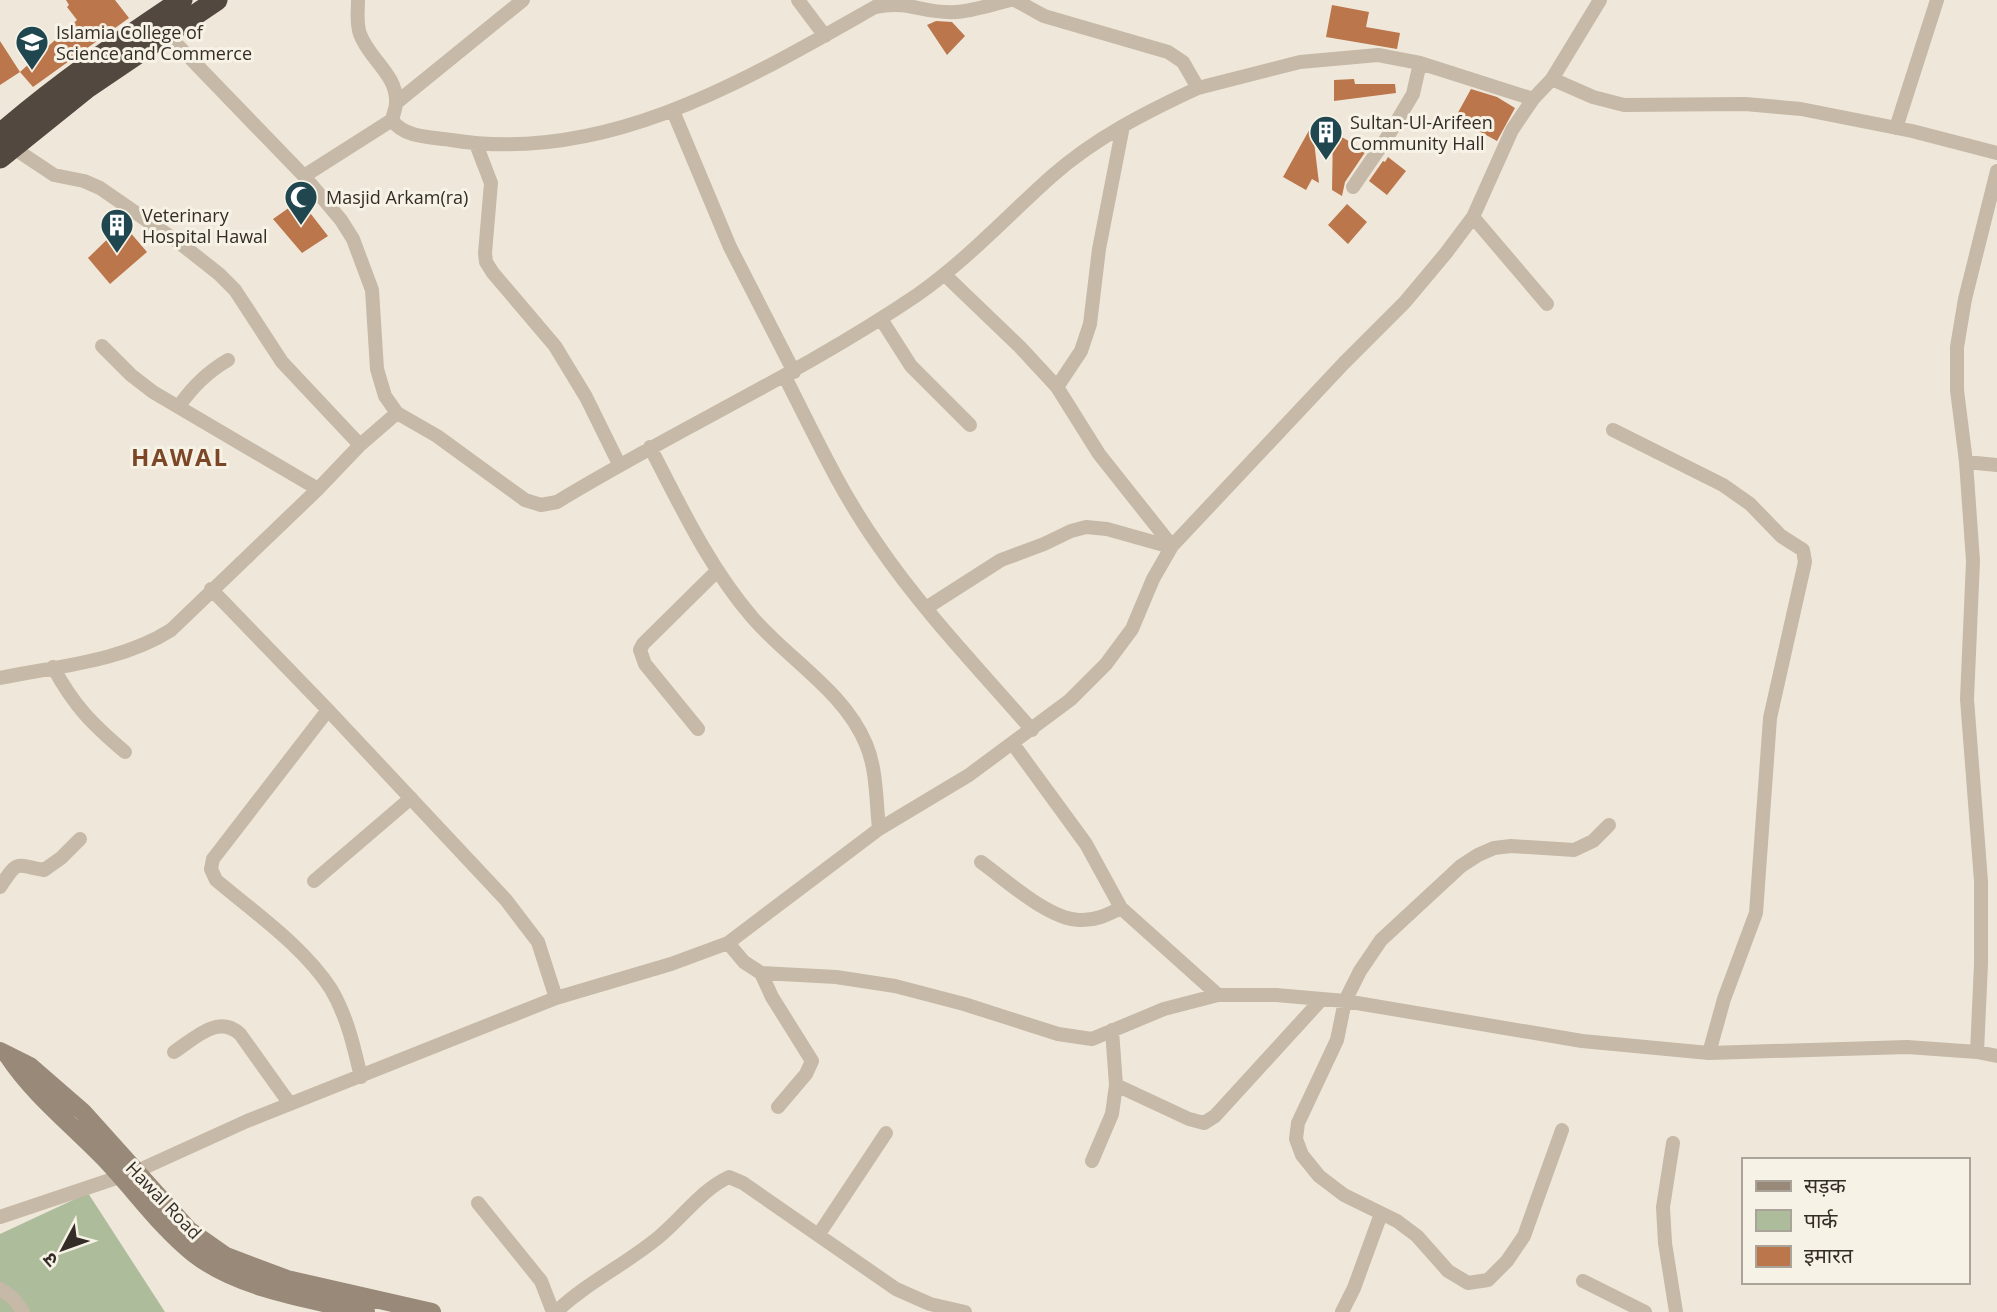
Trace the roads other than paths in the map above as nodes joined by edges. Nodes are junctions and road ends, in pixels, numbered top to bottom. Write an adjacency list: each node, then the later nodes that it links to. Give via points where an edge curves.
1 (182, 0): 10 (highway)
2 (217, 0): 10 (highway)
3 (358, 0): 16 (street, via 360,34 388,75)
4 (523, 0): 16 (street)
5 (798, 0): 11 (street)
6 (1013, 0): 9 (street); 14 (street, via 1044,16 1168,52 1183,62)
7 (1600, 0): 13 (street)
8 (1937, 0): 20 (street)
9 (980, 3): 11 (street, via 957,12 892,1)
10 (160, 27): 22 (highway, via 45,95); 25 (street)
11 (825, 36): 17 (street)
12 (1420, 63): 14 (street, via 1378,55 1312,61); 15 (street); 26 (street, via 1413,94)
13 (1552, 79): 15 (street); 20 (street, via 1624,105 1745,104 1801,109)
14 (1198, 88): 19 (street)
15 (1533, 99): 27 (street, via 1512,130)
16 (396, 103): 18 (street)
17 (673, 111): 21 (street, via 573,140); 33 (street)
18 (393, 120): 21 (street, via 412,134); 25 (street)
19 (1124, 126): 28 (street, via 1088,146 1052,175); 34 (street, via 1090,324 1081,351)
20 (1896, 128): 23 (street)
21 (476, 144): 42 (street, via 491,183 486,262 555,346)
22 (4, 146): 39 (street, via 54,175 100,188 219,274 247,306 282,362)
23 (1997, 153)
24 (1997, 171): 41 (street, via 1957,347)
25 (304, 176): 36 (street, via 341,220 365,266 373,301 377,369 385,396)
26 (1353, 187)
27 (1473, 217): 29 (street); 45 (street, via 1405,302)
28 (945, 275): 30 (street); 34 (street)
29 (1547, 304)
30 (881, 319): 33 (street); 37 (street, via 911,366)
31 (102, 346): 35 (street, via 142,384)
32 (228, 360): 35 (street, via 201,378)
33 (789, 374): 40 (street); 48 (street, via 844,491 878,546)
34 (1057, 387): 45 (street, via 1099,454)
35 (179, 406): 44 (street)
36 (397, 413): 39 (street); 42 (street, via 525,500 541,505 557,502)
37 (970, 425)
38 (1613, 430): 74 (street, via 1723,485 1803,550 1805,562 1770,718 1755,914)
39 (360, 445): 44 (street)
40 (650, 447): 42 (street); 46 (street)
41 (1966, 462): 43 (street); 72 (street, via 1973,561 1966,699 1980,881)
42 (619, 464)
43 (1997, 465)
44 (318, 489): 47 (street)
45 (1172, 547): 48 (street, via 1086,527 1001,560); 53 (street, via 1132,629 1106,664)
46 (717, 571): 52 (street, via 640,650 645,664); 58 (street, via 752,618 855,722 867,745 875,779)
47 (211, 589): 49 (street, via 171,630 150,643); 51 (street)
48 (926, 608): 53 (street)
49 (53, 667): 50 (street); 55 (street, via 75,705)
50 (0, 678)
51 (328, 710): 56 (street); 76 (street, via 213,859 211,869 216,880 285,940 331,989 349,1028)
52 (698, 729)
53 (1032, 730): 54 (street)
54 (1013, 744): 58 (street); 63 (street, via 1086,844)
55 (125, 752)
56 (411, 798): 61 (street); 67 (street, via 506,900 538,943)
57 (1609, 825): 69 (street, via 1593,841 1574,850 1494,848 1461,866 1381,940)
58 (879, 829): 64 (street)
59 (80, 839): 62 (street, via 44,870 18,865)
60 (981, 862): 63 (street, via 1061,916 1098,919)
61 (314, 881)
62 (0, 887)
63 (1121, 908): 66 (street)
64 (728, 943): 65 (street); 67 (street)
65 (761, 973): 70 (street, via 895,986 1058,1034 1092,1039); 79 (street, via 812,1061)
66 (1218, 995): 68 (street); 70 (street, via 1164,1009)
67 (556, 999): 76 (street)
68 (1321, 1000): 69 (street); 77 (street, via 1204,1123)
69 (1345, 1001): 74 (street, via 1582,1041); 86 (street, via 1337,1040 1298,1123 1296,1139 1319,1176)
70 (1112, 1030): 77 (street)
71 (174, 1052): 78 (street, via 206,1031 220,1025 232,1027)
72 (1977, 1052): 74 (street, via 1908,1047); 75 (street)
73 (4, 1053): 84 (main road, Hawal Road, via 30,1066 83,1112)
74 (1709, 1053)
75 (1997, 1056)
76 (361, 1077): 78 (street)
77 (1116, 1085): 83 (street, via 1112,1114)
78 (290, 1104): 84 (street)
79 (778, 1107)
80 (1562, 1130): 86 (street, via 1524,1236 1488,1280 1468,1283 1448,1271 1416,1236)
81 (886, 1133): 88 (street)
82 (1673, 1143): 99 (street, via 1663,1208)
83 (1092, 1161)
84 (129, 1173): 87 (street); 93 (main road, Hawal Road, via 144,1205 174,1237 222,1272); 94 (main road, Hawal Road, via 189,1230 226,1256 287,1279)
85 (478, 1203): 95 (street, via 541,1281)
86 (1381, 1214): 97 (street)
87 (0, 1217)
88 (819, 1234): 91 (street, via 896,1289); 95 (street, via 729,1177 715,1183 659,1237)
89 (1583, 1281): 98 (street)
90 (0, 1289): 92 (street)
91 (945, 1310): 96 (street)
92 (23, 1312)
93 (366, 1312)
94 (432, 1312)
95 (554, 1312)
96 (965, 1312)
97 (1342, 1312)
98 (1645, 1312)
99 (1676, 1312)

